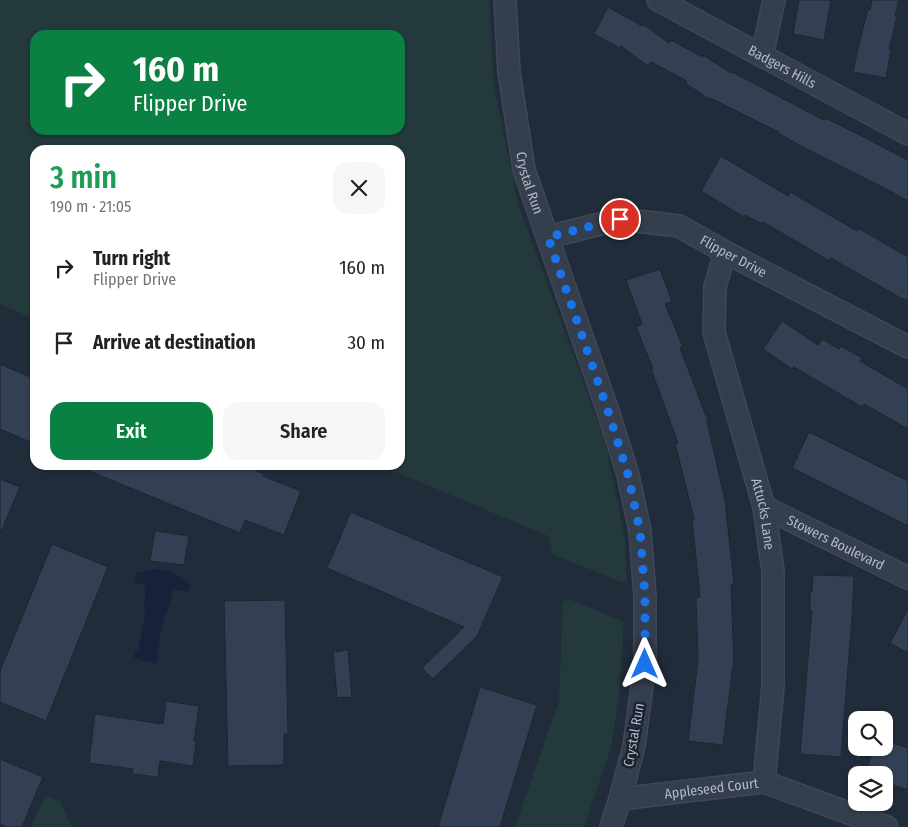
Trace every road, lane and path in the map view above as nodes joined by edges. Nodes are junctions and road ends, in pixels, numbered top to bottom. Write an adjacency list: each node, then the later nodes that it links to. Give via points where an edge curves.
1 (505, 0): 6 (street, Crystal Run, via 509,72 524,170)
2 (658, 0): 4 (street, Badgers Hills)
3 (774, 0): 4 (street)
4 (762, 56): 5 (street, Badgers Hills)
5 (907, 128)
6 (548, 237): 7 (street, Flipper Drive, via 620,219 679,226); 12 (street, Crystal Run, via 609,414 628,475 640,531 645,596 645,664 634,746)
7 (726, 252): 8 (street, Flipper Drive); 9 (street, Attucks Lane, via 715,287 714,332)
8 (908, 347)
9 (764, 507): 10 (street, Stowers Boulevard); 11 (street, Attucks Lane, via 773,571 773,686)
10 (908, 578)
11 (764, 782): 12 (street, Appleseed Court); 14 (street, Appleseed Court)
12 (620, 799): 13 (street, Crystal Run)
13 (611, 827)
14 (887, 827)

